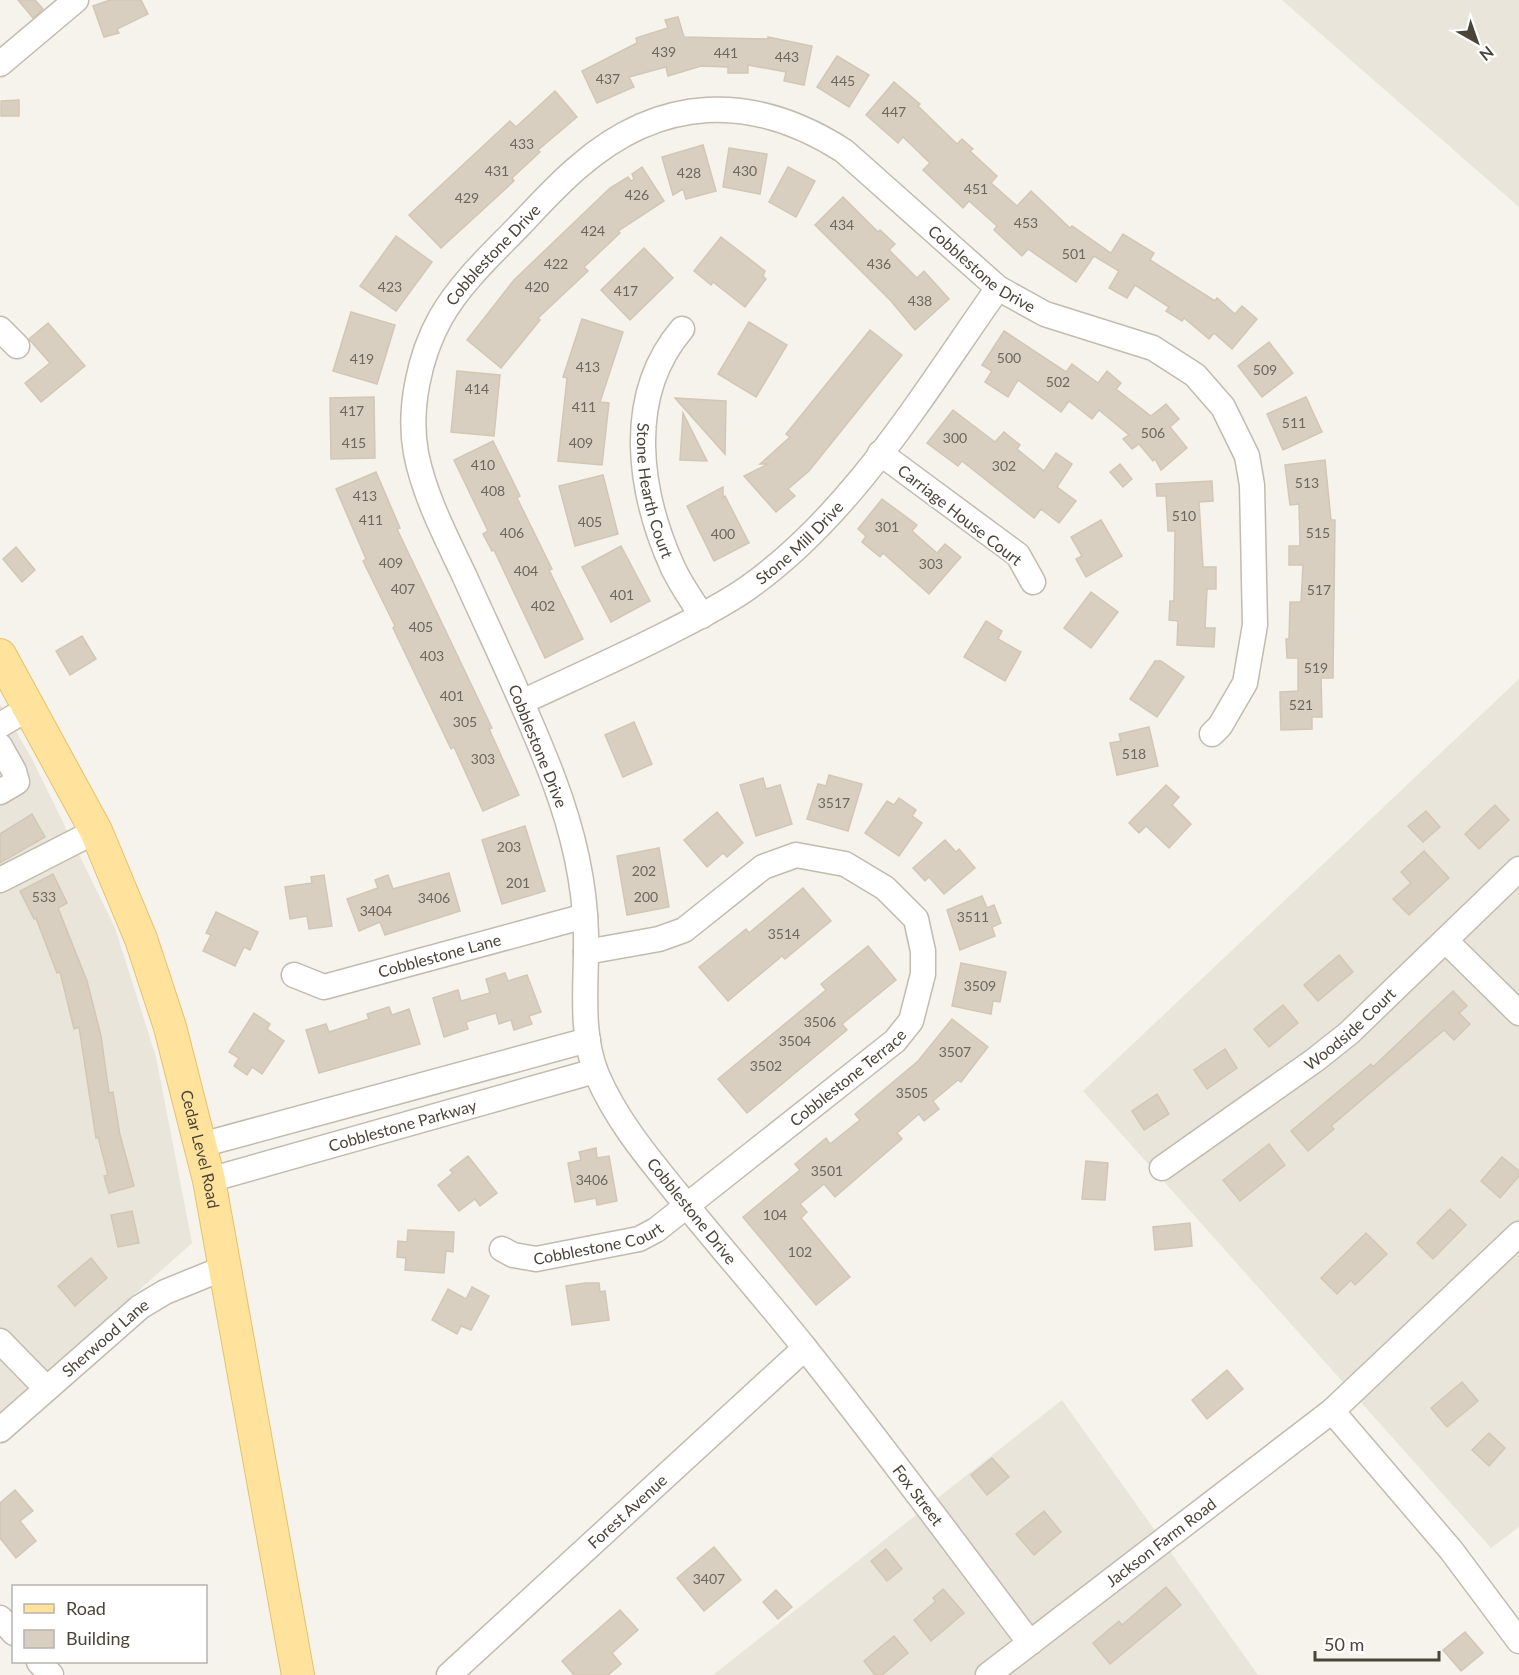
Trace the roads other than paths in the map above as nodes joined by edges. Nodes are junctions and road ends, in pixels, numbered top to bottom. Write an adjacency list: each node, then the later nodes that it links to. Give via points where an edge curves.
1 (76, 0): 2 (street)
2 (0, 64)
3 (998, 288): 7 (street, Stone Mill Drive); 11 (street, Cobblestone Drive, via 844,151 770,115 719,109 662,117 635,127 578,167 457,293 429,343 416,400 414,434 422,475); 14 (street, Cobblestone Drive, via 1045,314 1132,340 1176,361 1205,385 1236,430 1252,485 1255,625 1245,683)
4 (0, 329): 6 (street)
5 (682, 329): 9 (street, Stone Hearth Court, via 659,361 652,381 643,437 643,469 658,531 674,571)
6 (17, 346)
7 (880, 453): 8 (street, Carriage House Court, via 1018,555); 9 (street, Stone Mill Drive, via 831,511 778,564)
8 (1033, 582)
9 (702, 616): 11 (street, Stone Mill Drive)
10 (0, 655): 12 (main road, Cedar Level Road)
11 (522, 702): 20 (street, Cobblestone Drive, via 564,809)
12 (31, 707): 13 (street); 17 (main road, Cedar Level Road)
13 (0, 725)
14 (1212, 734)
15 (0, 746): 16 (street, via 17,782)
16 (0, 792)
17 (96, 831): 19 (street); 27 (main road, Cedar Level Road, via 155,980)
18 (1519, 869): 21 (street, Woodside Court)
19 (0, 880)
20 (585, 916): 22 (street, Cobblestone Drive); 23 (street, Cobblestone Lane, via 324,987)
21 (1446, 941): 24 (street); 28 (street, Woodside Court, via 1316,1060)
22 (586, 952): 25 (street, Cobblestone Drive); 30 (street, Cobblestone Terrace, via 659,939 684,930 763,867 796,855 845,864 885,888 916,919 924,951 923,974 911,1021 895,1041)
23 (294, 975)
24 (1519, 1013)
25 (588, 1040): 26 (street, Cobblestone Drive); 27 (street, Cobblestone Parkway)
26 (595, 1071): 29 (street, Cobblestone Parkway); 30 (street, Cobblestone Drive, via 626,1128)
27 (201, 1145): 29 (main road, Cedar Level Road)
28 (1162, 1168)
29 (209, 1180): 33 (main road, Cedar Level Road)
30 (688, 1207): 32 (street, Cobblestone Court, via 639,1239 536,1259); 35 (street, Cobblestone Drive)
31 (1519, 1234): 37 (street, Jackson Farm Road)
32 (502, 1249)
33 (224, 1268): 36 (street, Sherwood Lane, via 165,1292 140,1307); 45 (main road, Cedar Level Road)
34 (0, 1341): 36 (street)
35 (805, 1348): 42 (street, Fox Street); 46 (street, Forest Avenue)
36 (46, 1388): 38 (street, Sherwood Lane)
37 (1332, 1411): 41 (street, via 1451,1550); 42 (street, Jackson Farm Road)
38 (0, 1430)
39 (0, 1618): 40 (street)
40 (12, 1631)
41 (1519, 1641)
42 (1030, 1642): 47 (street, Jackson Farm Road)
43 (40, 1663): 44 (street)
44 (51, 1675)
45 (298, 1675)
46 (449, 1675)
47 (988, 1675)

